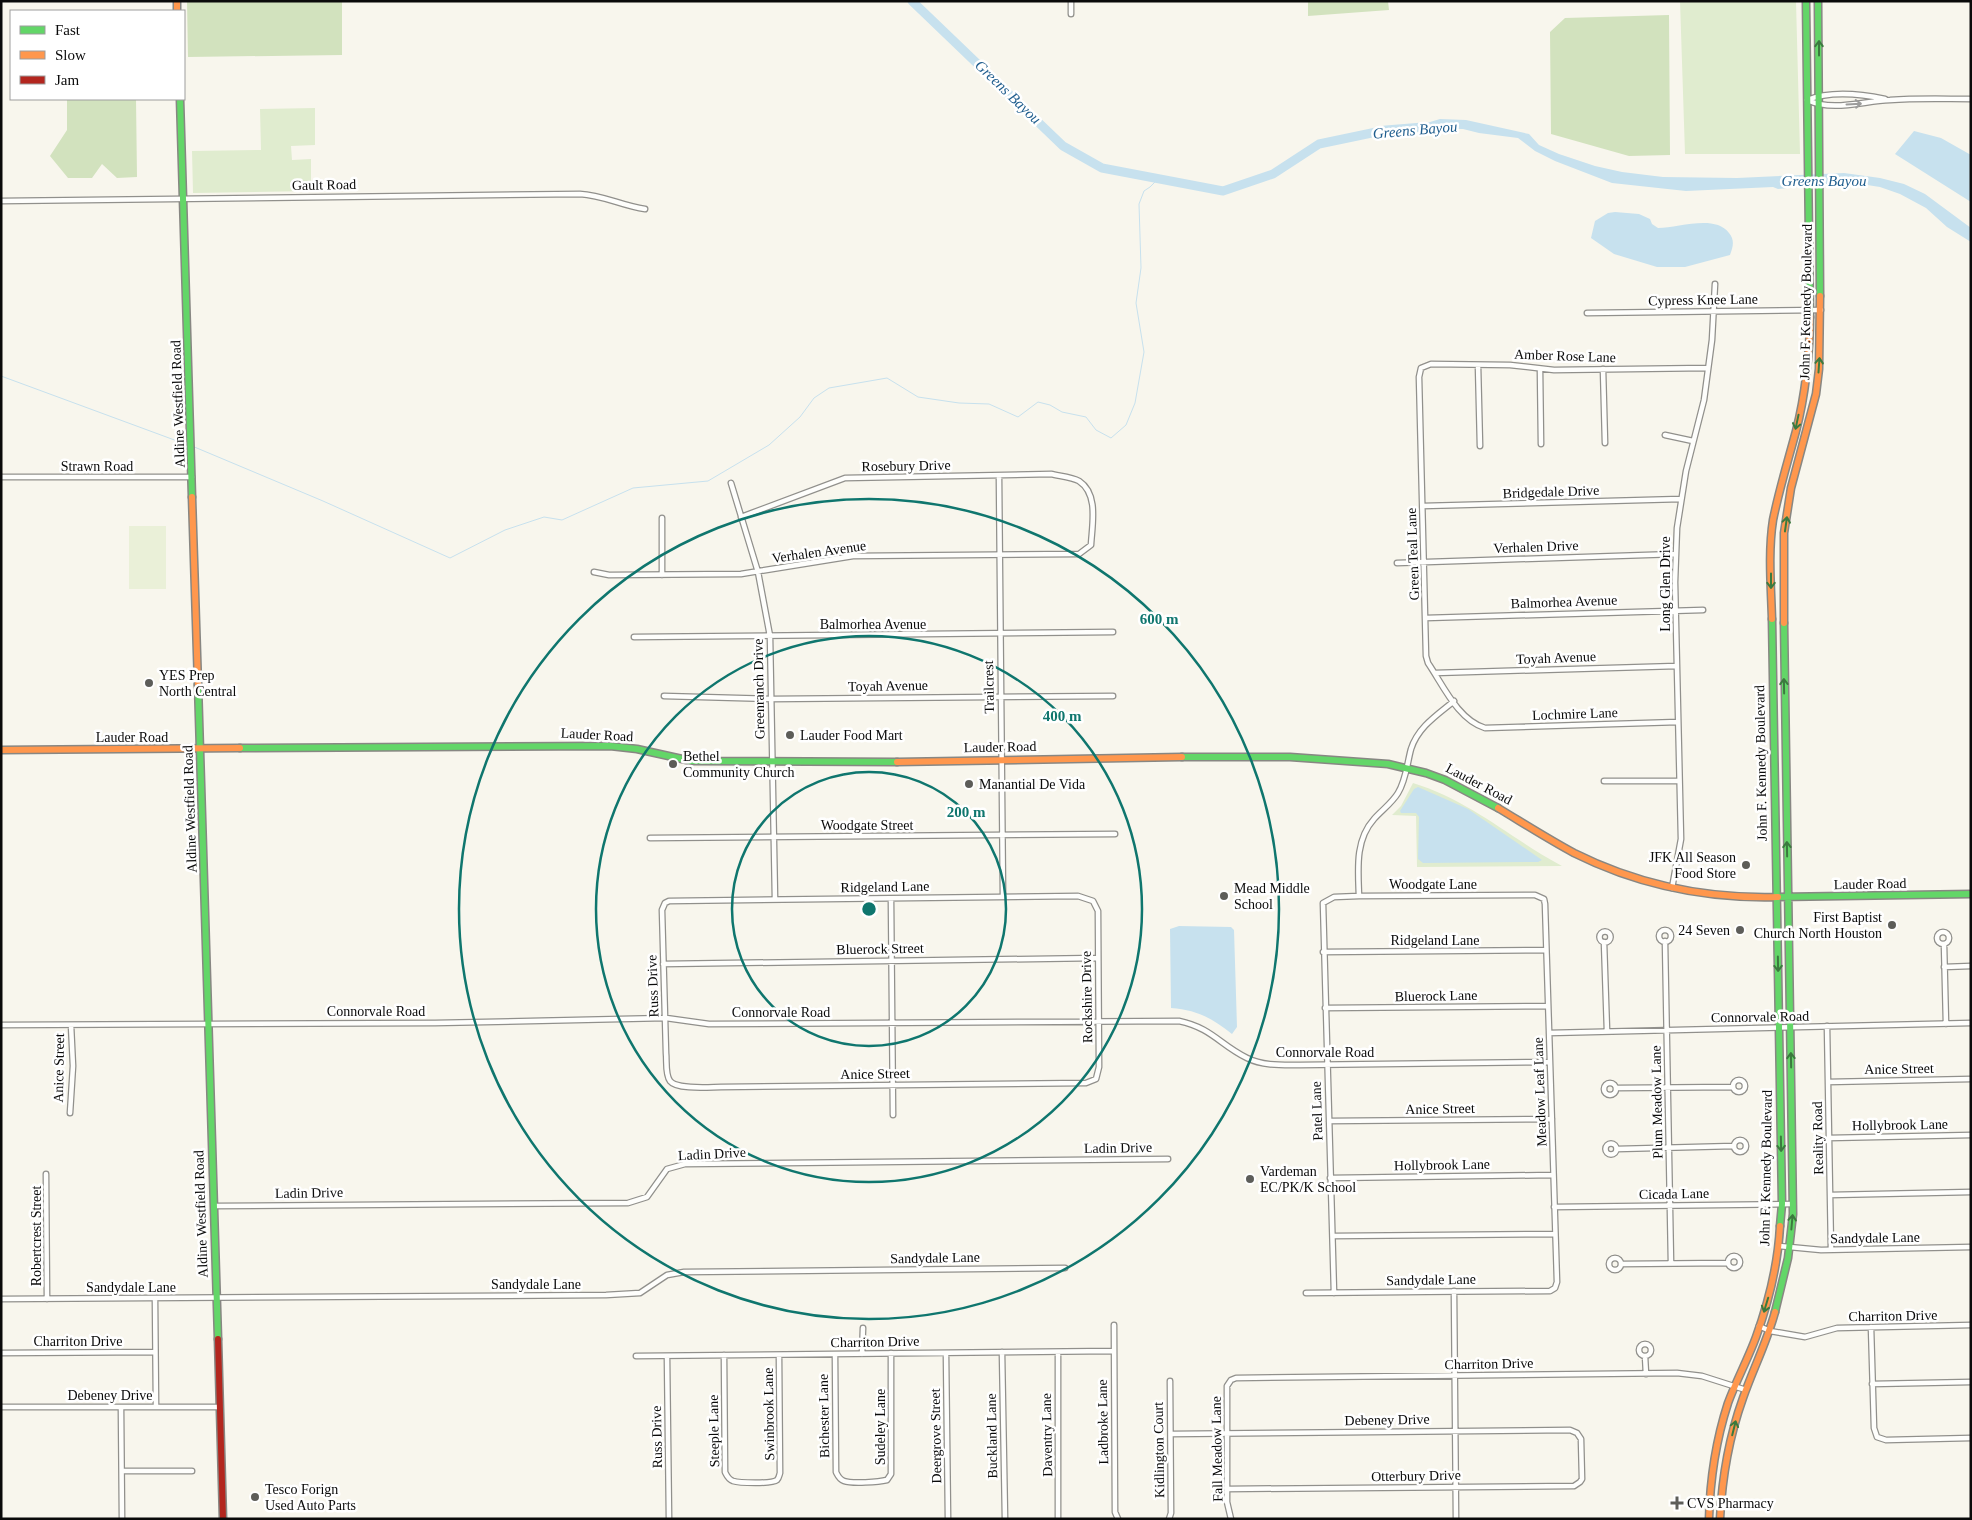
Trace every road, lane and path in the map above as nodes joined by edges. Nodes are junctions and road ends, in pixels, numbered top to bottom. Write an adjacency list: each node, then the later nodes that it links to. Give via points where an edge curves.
1 (1071, 1): 4 (street)
2 (1806, 1): 8 (main road, John F. Kennedy Boulevard)
3 (1818, 1): 5 (main road, John F. Kennedy Boulevard, one-way to 3)
4 (1071, 14)
5 (1819, 96): 8 (street); 9 (street, via 1872,96); 10 (main road, John F. Kennedy Boulevard)
6 (1971, 99): 9 (street)
7 (180, 100): 11 (main road, Aldine Westfield Road)
8 (1807, 100): 10 (street); 14 (main road, John F. Kennedy Boulevard)
9 (1889, 100): 10 (street, one-way to 9)
10 (1819, 106): 15 (main road, John F. Kennedy Boulevard)
11 (184, 199): 12 (street, Gault Road); 13 (street, Gault Road, via 580,194); 35 (main road, Aldine Westfield Road)
12 (1, 201)
13 (645, 209)
14 (1809, 244): 15 (main road); 17 (main road, John F. Kennedy Boulevard)
15 (1821, 244): 18 (main road, John F. Kennedy Boulevard)
16 (1715, 284): 19 (street, Long Glen Drive)
17 (1810, 310): 18 (street, Cypress Knee Lane); 19 (street, Cypress Knee Lane); 26 (main road, John F. Kennedy Boulevard, via 1810,347)
18 (1820, 310): 27 (main road, John F. Kennedy Boulevard, one-way to 18)
19 (1714, 311): 20 (street, Cypress Knee Lane); 23 (street, Long Glen Drive)
20 (1586, 313)
21 (1478, 365): 22 (street, Amber Rose Lane, via 1431,364); 24 (street, Amber Rose Lane); 32 (street)
22 (1422, 368): 38 (street, Green Teal Lane, via 1418,377)
23 (1708, 368): 25 (street, Amber Rose Lane); 29 (street, Long Glen Drive)
24 (1540, 369): 25 (street, Amber Rose Lane); 31 (street)
25 (1603, 369): 30 (street)
26 (1804, 386): 27 (main road); 65 (main road, John F. Kennedy Boulevard, one-way to 65, via 1772,532)
27 (1817, 387): 66 (main road, John F. Kennedy Boulevard, one-way to 27, via 1784,533 1791,488)
28 (1665, 435): 29 (street)
29 (1694, 442): 37 (street, Long Glen Drive)
30 (1605, 443)
31 (1541, 444)
32 (1480, 446)
33 (999, 476): 40 (street, Rosebury Drive, via 845,478); 41 (street, Rosebury Drive, via 1051,474 1079,481 1091,495 1093,511 1091,546); 43 (street, Trailcrest)
34 (1, 477): 35 (street, Strawn Road)
35 (192, 477): 67 (main road, Aldine Westfield Road)
36 (731, 483): 40 (street, Greenranch Drive)
37 (1681, 499): 38 (street, Bridgedale Drive); 42 (street, Long Glen Drive)
38 (1423, 506): 44 (street, Green Teal Lane)
39 (662, 518): 48 (street)
40 (741, 518): 47 (street, Greenranch Drive)
41 (1079, 554): 43 (street, Verhalen Avenue)
42 (1676, 554): 44 (street, Verhalen Drive); 49 (street, Long Glen Drive)
43 (1000, 556): 47 (street, Verhalen Avenue, via 853,556); 53 (street, Trailcrest)
44 (1424, 562): 45 (street, Verhalen Drive); 51 (street, Green Teal Lane)
45 (1397, 563)
46 (594, 572): 48 (street, Verhalen Avenue)
47 (758, 572): 48 (street, Verhalen Avenue); 54 (street, Greenranch Drive)
48 (662, 575)
49 (1675, 610): 50 (street, Balmorhea Avenue); 51 (street, Balmorhea Avenue); 56 (street, Long Glen Drive)
50 (1703, 610)
51 (1426, 618): 57 (street, Green Teal Lane, via 1426,656)
52 (1113, 632): 53 (street, Balmorhea Avenue)
53 (1000, 634): 54 (street, Balmorhea Avenue); 59 (street, Trailcrest)
54 (770, 636): 55 (street, Balmorhea Avenue); 61 (street, Greenranch Drive)
55 (634, 637)
56 (1677, 666): 57 (street, Toyah Avenue); 63 (street, Long Glen Drive)
57 (1435, 673): 62 (street, Green Teal Lane)
58 (664, 696): 61 (street, Toyah Avenue)
59 (1001, 696): 60 (street, Toyah Avenue); 61 (street, Toyah Avenue); 69 (street, Trailcrest)
60 (1113, 696)
61 (771, 699): 70 (street, Greenranch Drive)
62 (1454, 701): 64 (street, Green Teal Lane); 71 (street, via 1419,732)
63 (1678, 722): 64 (street, Lochmire Lane, via 1485,728); 72 (street, Long Glen Drive)
64 (1475, 723)
65 (1774, 743): 66 (main road); 84 (main road, John F. Kennedy Boulevard)
66 (1785, 743): 85 (main road, John F. Kennedy Boulevard, one-way to 66)
67 (201, 749): 68 (main road, Lauder Road); 70 (main road, Lauder Road, via 610,746 690,761); 104 (main road, Aldine Westfield Road)
68 (1, 750)
69 (1001, 760): 70 (main road, Lauder Road); 71 (main road, Lauder Road, via 1263,756 1365,761); 75 (street, Trailcrest)
70 (771, 762): 76 (street, Greenranch Drive)
71 (1408, 767): 78 (main road, Lauder Road, via 1467,789 1581,856 1632,877); 80 (street, via 1398,793 1374,818 1362,838)
72 (1679, 781): 73 (street); 78 (street, Long Glen Drive, via 1681,839)
73 (1604, 782)
74 (1115, 834): 75 (street, Woodgate Street)
75 (1002, 835): 76 (street, Woodgate Street); 82 (street, Trailcrest)
76 (774, 836): 77 (street, Woodgate Street); 86 (street, Greenranch Drive)
77 (650, 838)
78 (1672, 888): 84 (main road, Lauder Road, via 1725,898)
79 (1971, 894): 85 (main road, Lauder Road)
80 (1359, 896): 81 (street, Woodgate Lane); 87 (street, Woodgate Lane, via 1334,896)
81 (1540, 896): 93 (street, Meadow Leaf Lane, via 1545,904)
82 (1003, 897): 83 (street, Ridgeland Lane); 89 (street, Ridgeland Lane, via 1078,896 1093,900)
83 (891, 898): 86 (street, Ridgeland Lane); 96 (street)
84 (1776, 898): 85 (main road, Lauder Road); 112 (main road, John F. Kennedy Boulevard, one-way to 112)
85 (1788, 898): 111 (main road, John F. Kennedy Boulevard)
86 (774, 899): 88 (street, Ridgeland Lane, via 674,900)
87 (1326, 900): 94 (street, Patel Lane, via 1322,906)
88 (665, 903): 97 (street, Russ Drive, via 662,910)
89 (1098, 911): 95 (street, Rockshire Drive)
90 (1665, 941): 113 (street, Plum Meadow Lane)
91 (1604, 942): 114 (street)
92 (1944, 944): 99 (street)
93 (1546, 950): 94 (street, Ridgeland Lane); 100 (street, Meadow Leaf Lane)
94 (1323, 952): 101 (street, Patel Lane)
95 (1098, 958): 96 (street, Bluerock Street); 103 (street, Rockshire Drive)
96 (891, 960): 97 (street, Bluerock Street); 105 (street)
97 (663, 964): 102 (street, Russ Drive)
98 (1971, 966): 99 (street)
99 (1944, 967): 108 (street)
100 (1548, 1006): 101 (street, Bluerock Lane); 115 (street, Meadow Leaf Lane)
101 (1325, 1008): 117 (street, Patel Lane)
102 (666, 1018): 104 (street, Connorvale Road); 105 (street, Connorvale Road, via 709,1024); 118 (street, Russ Drive)
103 (1099, 1021): 105 (street, Connorvale Road); 117 (street, Connorvale Road, via 1179,1021 1208,1031 1234,1051 1263,1063); 120 (street, Rockshire Drive, via 1099,1067)
104 (208, 1023): 107 (street, Connorvale Road); 144 (main road, Aldine Westfield Road)
105 (892, 1023): 122 (street)
106 (1971, 1023): 108 (street, Connorvale Road)
107 (71, 1024): 109 (street, Connorvale Road); 126 (street, Anice Street)
108 (1946, 1024): 110 (street, Connorvale Road)
109 (1, 1025)
110 (1827, 1026): 111 (street, Connorvale Road); 121 (street, Reality Road)
111 (1790, 1027): 112 (street, Connorvale Road); 142 (main road, John F. Kennedy Boulevard, one-way to 111)
112 (1779, 1028): 113 (street, Connorvale Road); 141 (main road, John F. Kennedy Boulevard, one-way to 141)
113 (1666, 1030): 114 (street, Connorvale Road); 125 (street, Plum Meadow Lane)
114 (1607, 1031): 115 (street, Connorvale Road)
115 (1549, 1032): 116 (street, Meadow Leaf Lane)
116 (1550, 1062): 117 (street, Connorvale Road); 128 (street, Meadow Leaf Lane)
117 (1327, 1064): 129 (street, Patel Lane)
118 (667, 1069): 122 (street, Anice Street, via 670,1081 678,1086)
119 (1971, 1079): 121 (street, Anice Street)
120 (1094, 1080): 122 (street, Anice Street, via 1086,1084)
121 (1828, 1082): 131 (street, Reality Road)
122 (893, 1085): 127 (street)
123 (1733, 1087): 125 (street)
124 (1616, 1088): 125 (street)
125 (1668, 1088): 134 (street, Plum Meadow Lane)
126 (70, 1113)
127 (893, 1115)
128 (1552, 1118): 129 (street, Anice Street); 137 (street, Meadow Leaf Lane)
129 (1329, 1121): 138 (street, Patel Lane)
130 (1971, 1135): 131 (street, Hollybrook Lane)
131 (1829, 1138): 140 (street, Reality Road)
132 (1734, 1146): 134 (street)
133 (1617, 1148): 134 (street)
134 (1669, 1148): 143 (street, Plum Meadow Lane)
135 (1168, 1159): 144 (street, Ladin Drive, via 685,1164 667,1169 647,1197 628,1203)
136 (46, 1174): 163 (street, Robertcrest Street)
137 (1554, 1175): 138 (street, Hollybrook Lane); 145 (street, Meadow Leaf Lane)
138 (1330, 1178): 147 (street, Patel Lane)
139 (1971, 1192): 140 (street)
140 (1830, 1194): 151 (street, Reality Road)
141 (1782, 1204): 142 (street, Cicada Lane); 143 (street, Cicada Lane); 148 (main road, John F. Kennedy Boulevard)
142 (1793, 1204): 150 (main road, John F. Kennedy Boulevard, one-way to 142)
143 (1670, 1205): 145 (street, Cicada Lane); 153 (street, Plum Meadow Lane)
144 (214, 1206): 161 (main road, Aldine Westfield Road)
145 (1554, 1207): 146 (street, Meadow Leaf Lane)
146 (1555, 1234): 147 (street); 156 (street, Meadow Leaf Lane)
147 (1333, 1236): 158 (street, Patel Lane)
148 (1779, 1246): 150 (street, Sandydale Lane); 166 (main road, John F. Kennedy Boulevard, one-way to 166)
149 (1971, 1247): 151 (street, Sandydale Lane)
150 (1789, 1248): 151 (street, Sandydale Lane); 169 (main road, John F. Kennedy Boulevard)
151 (1831, 1250)
152 (1728, 1262): 153 (street)
153 (1671, 1263): 154 (street)
154 (1621, 1264)
155 (1066, 1268): 161 (street, Sandydale Lane, via 684,1272 667,1275 640,1293 606,1295)
156 (1555, 1288): 157 (street, Sandydale Lane, via 1550,1291)
157 (1454, 1291): 158 (street, Sandydale Lane); 185 (street)
158 (1334, 1292): 159 (street, Sandydale Lane)
159 (1306, 1293)
160 (154, 1298): 161 (street, Sandydale Lane); 163 (street, Sandydale Lane); 171 (street)
161 (216, 1298): 195 (main road, Aldine Westfield Road)
162 (1, 1299): 163 (street, Sandydale Lane)
163 (47, 1299)
164 (1114, 1325): 170 (street, Ladbroke Lane)
165 (1971, 1325): 167 (street, Charriton Drive)
166 (1759, 1326): 169 (street, Charriton Drive); 190 (main road, John F. Kennedy Boulevard)
167 (1871, 1327): 169 (street, Charriton Drive, via 1837,1328 1804,1337); 189 (street)
168 (863, 1328): 178 (street)
169 (1770, 1331): 191 (main road, John F. Kennedy Boulevard)
170 (1114, 1351): 173 (street, Charriton Drive); 215 (street, Ladbroke Lane, via 1115,1512)
171 (155, 1352): 174 (street, Charriton Drive); 192 (street)
172 (1002, 1352): 173 (street, Charriton Drive); 176 (street, Charriton Drive); 213 (street, Buckland Lane)
173 (1058, 1352): 214 (street, Daventry Lane)
174 (1, 1353)
175 (891, 1353): 176 (street, Charriton Drive); 178 (street, Charriton Drive); 205 (street, Sudeley Lane, via 891,1474 887,1480)
176 (946, 1353): 212 (street, Deergrove Street)
177 (835, 1354): 178 (street, Charriton Drive); 180 (street, Charriton Drive); 205 (street, Bichester Lane, via 836,1472 844,1481)
178 (862, 1354)
179 (724, 1355): 180 (street, Charriton Drive); 182 (street, Charriton Drive); 206 (street, Steeple Lane, via 725,1472 732,1480)
180 (779, 1355): 206 (street, Swinbrook Lane, via 780,1473 774,1482)
181 (636, 1356): 182 (street, Charriton Drive)
182 (667, 1356): 211 (street, Russ Drive)
183 (1645, 1356): 184 (street)
184 (1646, 1374): 185 (street, Charriton Drive); 190 (street, Charriton Drive, via 1690,1374)
185 (1455, 1376): 186 (street, Charriton Drive); 196 (street)
186 (1231, 1380): 197 (street, Fall Meadow Lane, via 1227,1386)
187 (1170, 1381): 198 (street, Kidlington Court)
188 (1971, 1382): 189 (street)
189 (1872, 1384): 199 (street, via 1876,1437 1886,1440)
190 (1736, 1386): 191 (street, Charriton Drive); 203 (main road, John F. Kennedy Boulevard, via 1720,1435)
191 (1746, 1390): 204 (main road, John F. Kennedy Boulevard, one-way to 191)
192 (156, 1406): 194 (street, Debeney Drive); 195 (street, Debeney Drive)
193 (1, 1407): 194 (street, Debeney Drive)
194 (121, 1407): 202 (street)
195 (220, 1407): 210 (main road, Aldine Westfield Road)
196 (1454, 1430): 197 (street, Debeney Drive); 200 (street, Debeney Drive, via 1574,1431 1580,1435); 207 (street)
197 (1227, 1433): 198 (street, Debeney Drive); 208 (street, Fall Meadow Lane)
198 (1171, 1434): 216 (street, Kidlington Court)
199 (1971, 1438)
200 (1582, 1458): 207 (street, Otterbury Drive, via 1582,1479 1574,1486)
201 (192, 1471): 202 (street)
202 (122, 1472): 209 (street)
203 (1713, 1473): 204 (main road); 219 (main road, John F. Kennedy Boulevard)
204 (1723, 1476): 220 (main road, John F. Kennedy Boulevard)
205 (867, 1481)
206 (754, 1482)
207 (1455, 1486): 208 (street, Otterbury Drive); 218 (street)
208 (1227, 1489): 217 (street, Fall Meadow Lane)
209 (122, 1519)
210 (223, 1519)
211 (670, 1519)
212 (948, 1519)
213 (1006, 1519)
214 (1058, 1519)
215 (1118, 1519)
216 (1169, 1519)
217 (1231, 1519)
218 (1456, 1519)
219 (1709, 1519)
220 (1720, 1519)

